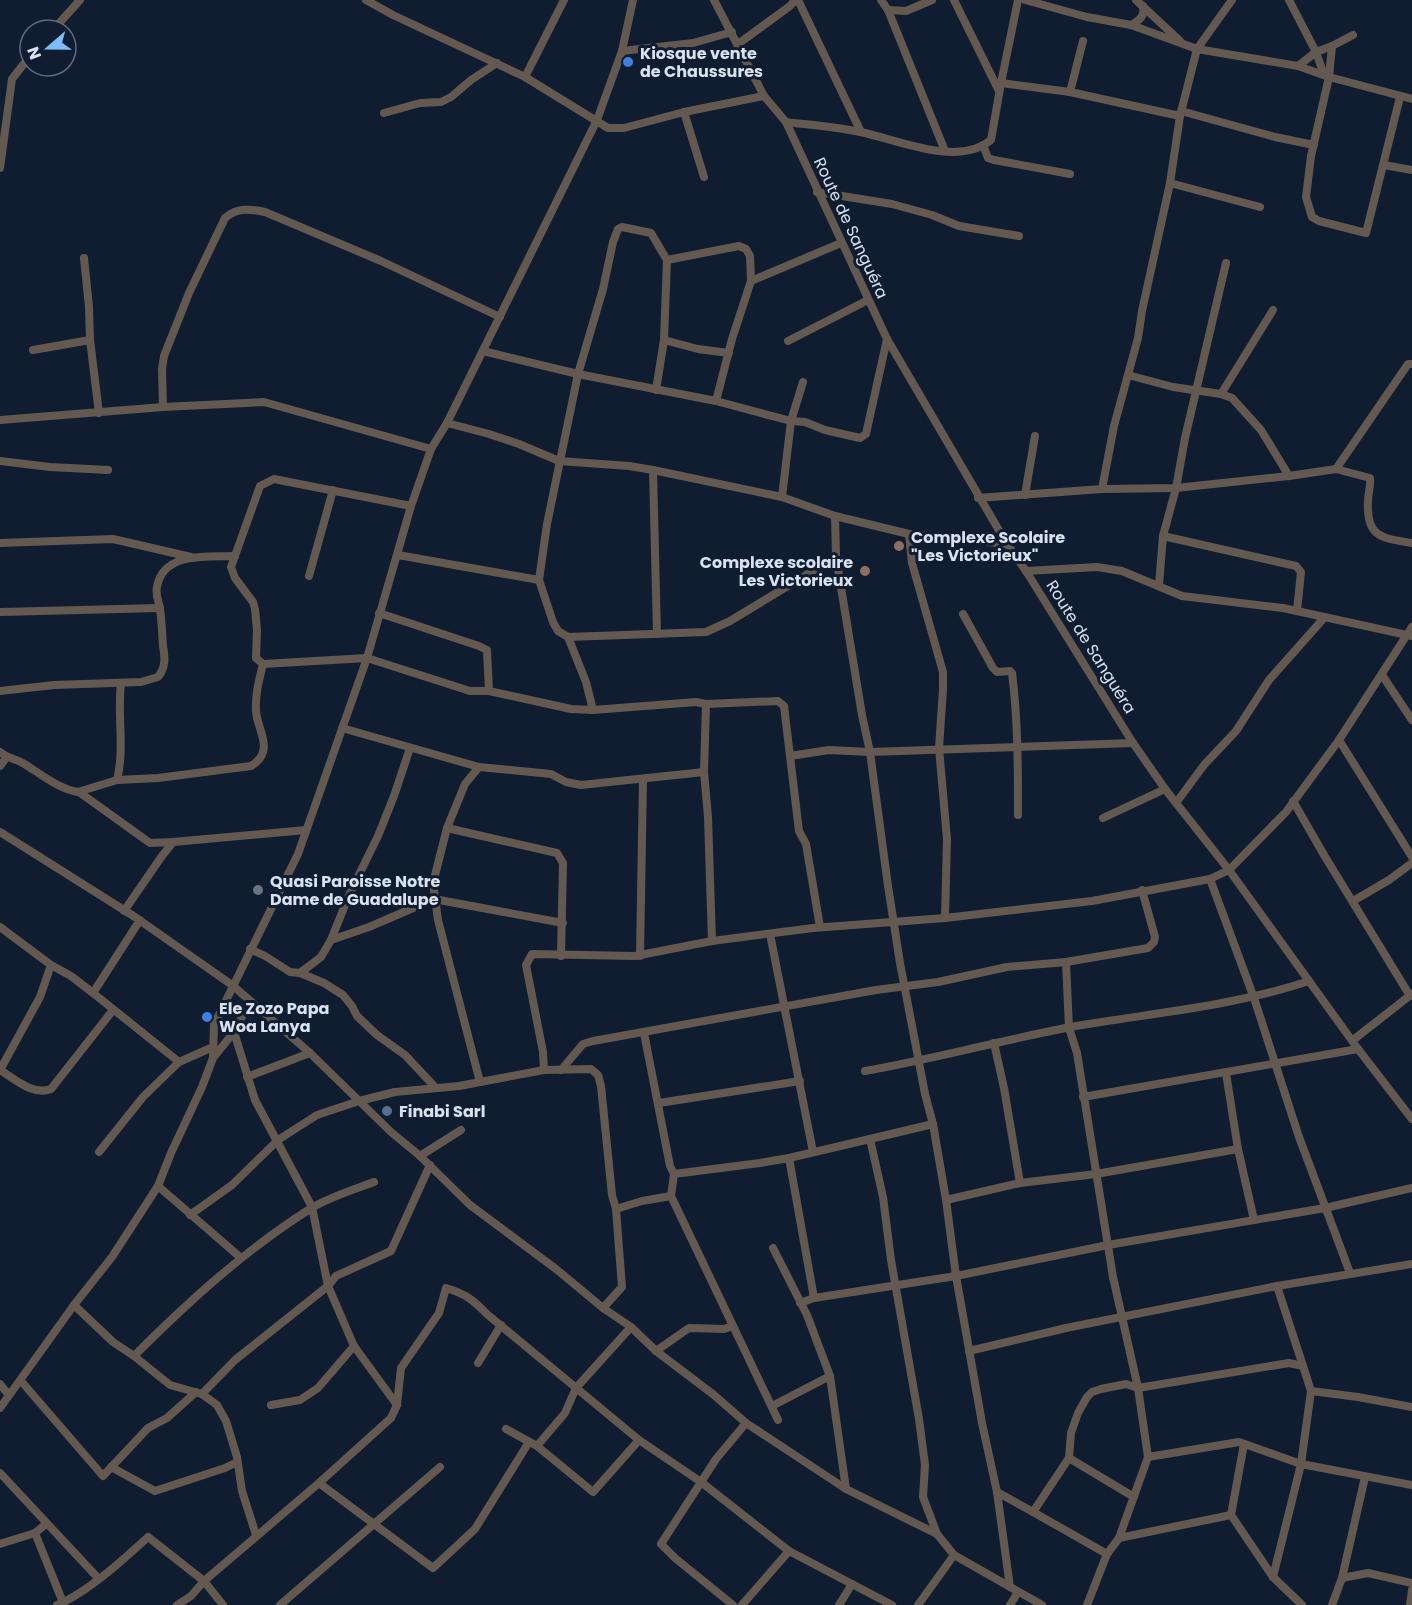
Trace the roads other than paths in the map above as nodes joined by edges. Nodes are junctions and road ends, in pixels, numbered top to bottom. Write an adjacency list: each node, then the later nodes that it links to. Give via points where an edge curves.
1 (80, 0): 16 (street)
2 (366, 0): 27 (street)
3 (564, 0): 31 (street)
4 (633, 0): 25 (street)
5 (714, 0): 18 (street, Route de Sanguéra)
6 (796, 0): 22 (street); 42 (street)
7 (880, 0): 15 (street)
8 (932, 0): 15 (street, via 906,11)
9 (954, 0): 32 (street)
10 (1018, 0): 32 (street)
11 (1025, 0): 17 (street)
12 (1232, 0): 24 (street)
13 (1289, 0): 26 (street)
14 (1139, 2): 17 (street, via 1144,12); 21 (street)
15 (888, 10): 45 (street)
16 (64, 18)
17 (1131, 25): 21 (street)
18 (732, 32): 22 (street, Route de Sanguéra); 25 (street, via 693,43)
19 (1353, 35): 23 (street)
20 (1083, 41): 33 (street)
21 (1183, 43): 24 (street)
22 (738, 44): 34 (street, Route de Sanguéra)
23 (1332, 46): 26 (street); 30 (street)
24 (1197, 48): 28 (street); 39 (street)
25 (622, 51): 40 (street)
26 (1316, 52): 28 (street); 30 (street)
27 (497, 63): 31 (street); 38 (street, via 441,102)
28 (1298, 66): 30 (street)
29 (18, 71): 47 (street, via 12,79)
30 (1326, 76): 35 (street); 44 (street)
31 (525, 77): 40 (street)
32 (1000, 87): 33 (street); 43 (street, via 991,140)
33 (1070, 92): 39 (street)
34 (764, 96): 37 (street); 41 (street, Route de Sanguéra)
35 (1400, 97): 36 (street); 46 (street)
36 (1412, 99)
37 (684, 112): 40 (street, via 624,128 608,128); 50 (street)
38 (384, 113)
39 (1181, 113): 44 (street); 51 (street)
40 (597, 120): 62 (street)
41 (786, 122): 42 (street); 52 (street, Route de Sanguéra)
42 (861, 132): 45 (street)
43 (983, 145): 45 (street, via 967,151); 49 (street, via 988,158)
44 (1314, 145): 46 (street, via 1306,197 1312,217 1318,221 1366,233)
45 (945, 151)
46 (1384, 165): 48 (street)
47 (0, 168)
48 (1412, 171)
49 (1070, 174)
50 (704, 177)
51 (1170, 183): 53 (street); 72 (street)
52 (817, 192): 54 (street, via 892,204 959,226); 55 (street, Route de Sanguéra)
53 (1260, 207)
54 (1019, 236)
55 (841, 243): 59 (street); 60 (street, Route de Sanguéra)
56 (84, 258): 64 (street)
57 (667, 260): 59 (street, via 739,246 750,256); 65 (street); 71 (street, via 651,233 626,226 618,229)
58 (1226, 263): 75 (street)
59 (751, 281): 69 (street)
60 (868, 300): 63 (street, Route de Sanguéra); 66 (street)
61 (1274, 310): 76 (street)
62 (500, 317): 68 (street); 78 (street, via 265,212 236,210 225,218 164,356)
63 (887, 339): 81 (street, via 864,437); 96 (street, Route de Sanguéra)
64 (90, 340): 67 (street); 79 (street)
65 (664, 340): 69 (street); 74 (street)
66 (788, 341)
67 (33, 350)
68 (483, 351): 71 (street); 82 (street)
69 (729, 353): 77 (street)
70 (1412, 364): 87 (street, via 1408,364)
71 (578, 374): 74 (street); 86 (street)
72 (1128, 375): 75 (street); 92 (street, via 1113,426)
73 (803, 382): 81 (street)
74 (656, 390): 77 (street)
75 (1197, 391): 76 (street); 91 (street)
76 (1221, 394): 90 (street, via 1232,398 1261,430)
77 (716, 400): 81 (street)
78 (163, 407): 79 (street); 84 (street, via 274,404)
79 (99, 413): 80 (street)
80 (0, 420)
81 (791, 421): 95 (street)
82 (447, 423): 84 (street); 86 (street, via 519,444)
83 (1035, 436): 94 (street)
84 (430, 449): 97 (street)
85 (0, 461): 88 (street)
86 (559, 461): 89 (street); 110 (street)
87 (1336, 469): 90 (street); 102 (street, via 1370,478 1368,501 1374,532 1382,538)
88 (108, 470)
89 (653, 470): 95 (street); 119 (street)
90 (1289, 476): 91 (street)
91 (1176, 488): 92 (street); 100 (street)
92 (1102, 489): 94 (street)
93 (333, 490): 97 (street); 105 (street, via 274,479 262,483); 109 (street)
94 (1025, 495): 96 (street)
95 (782, 497): 98 (street)
96 (978, 498): 103 (street, Route de Sanguéra)
97 (411, 506): 104 (street)
98 (835, 516): 99 (street); 107 (street)
99 (909, 534): 103 (street); 135 (street, via 912,563 943,672)
100 (1162, 536): 111 (street); 113 (street, via 1296,566 1301,572)
101 (0, 543): 106 (street, via 113,539)
102 (1412, 543)
103 (1007, 544): 108 (street, Route de Sanguéra)
104 (398, 555): 110 (street); 115 (street)
105 (235, 556): 106 (street); 122 (street, via 232,573 253,602 256,658)
106 (191, 557): 112 (street, via 167,567 161,575 157,586)
107 (836, 557): 119 (street, via 706,633); 136 (street)
108 (1026, 571): 111 (street, via 1096,567 1122,571); 132 (street, Route de Sanguéra)
109 (309, 576)
110 (539, 580): 120 (street, via 553,622)
111 (1159, 585): 113 (street, via 1182,596)
112 (160, 608): 114 (street); 124 (street, via 165,662 162,673 150,681)
113 (1297, 611): 117 (street)
114 (0, 612)
115 (379, 613): 121 (street); 126 (street, via 487,650)
116 (963, 614): 133 (street, via 993,668 1012,673 1018,722)
117 (1324, 618): 118 (street); 147 (street, via 1269,680 1236,731 1204,765)
118 (1410, 633): 123 (street)
119 (657, 634): 120 (street)
120 (568, 637): 128 (street)
121 (367, 658): 122 (street); 126 (street, via 470,691); 130 (street)
122 (263, 664): 143 (street, via 256,713 264,746 258,761 234,769)
123 (1382, 675): 129 (street); 131 (street)
124 (121, 683): 125 (street); 143 (street, via 121,763)
125 (0, 691)
126 (489, 691): 128 (street)
127 (706, 704): 128 (street); 138 (street, via 778,700 784,706); 141 (street)
128 (593, 710)
129 (1411, 718)
130 (342, 728): 134 (street); 151 (street)
131 (1340, 740): 146 (street); 154 (street)
132 (1133, 743): 133 (street); 144 (street, Route de Sanguéra)
133 (1016, 746): 135 (street); 148 (street)
134 (410, 748): 140 (street); 169 (street, via 382,826)
135 (939, 748): 136 (street); 162 (street, via 947,839)
136 (870, 752): 138 (street, via 829,750); 164 (street)
137 (3, 754): 139 (street); 145 (street)
138 (790, 756): 167 (street, via 798,831 806,844)
139 (0, 766)
140 (479, 766): 142 (street, via 551,774 581,785); 150 (street, via 465,784)
141 (704, 772): 142 (street); 170 (street)
142 (643, 779): 173 (street)
143 (117, 780): 145 (street)
144 (1165, 789): 147 (street, Route de Sanguéra); 149 (street)
145 (78, 792): 153 (street, via 150,843)
146 (1293, 801): 156 (street, via 1286,813); 160 (street)
147 (1176, 804): 156 (street, Route de Sanguéra)
148 (1018, 815)
149 (1103, 818)
150 (447, 828): 159 (street, via 433,883); 165 (street, via 557,853 563,864)
151 (306, 830): 153 (street); 171 (street)
152 (0, 832): 161 (street)
153 (173, 843): 161 (street)
154 (1412, 856)
155 (1412, 863): 160 (street)
156 (1229, 870): 157 (street); 177 (street, Route de Sanguéra)
157 (1210, 879): 158 (street); 182 (street)
158 (1142, 890): 162 (street, via 1092,901); 174 (street, via 1155,937 1151,946)
159 (434, 899): 165 (street); 169 (street); 205 (street)
160 (1353, 901): 181 (street)
161 (124, 911): 163 (street)
162 (945, 918): 164 (street)
163 (140, 920): 178 (street); 180 (street)
164 (894, 921): 167 (street); 179 (street)
165 (563, 923): 172 (street)
166 (0, 927): 175 (street)
167 (820, 927): 168 (street)
168 (770, 934): 170 (street); 184 (street)
169 (331, 940): 176 (street, via 321,957)
170 (712, 941): 173 (street)
171 (250, 949): 176 (street, via 290,972); 178 (street)
172 (561, 956): 173 (street); 199 (street, via 532,954 526,965)
173 (640, 956)
174 (1066, 962): 179 (street, via 1007,967); 186 (street)
175 (51, 965): 180 (street); 198 (street, via 40,997)
176 (300, 973): 206 (street, via 343,995 357,1016 405,1055)
177 (1309, 981): 182 (street); 189 (street, Route de Sanguéra)
178 (232, 985): 183 (street); 191 (street, via 214,1025)
179 (905, 987): 184 (street); 195 (street)
180 (93, 993): 185 (street)
181 (1411, 995): 189 (street)
182 (1254, 998): 186 (street); 197 (street)
183 (250, 1001): 187 (street); 193 (street)
184 (786, 1006): 188 (street); 204 (street)
185 (113, 1010): 196 (street); 198 (street, via 51,1089 34,1090)
186 (1069, 1028): 190 (street); 207 (street)
187 (234, 1032): 194 (street); 203 (street)
188 (644, 1033): 200 (street, via 583,1044); 209 (street)
189 (1353, 1040): 192 (street, Route de Sanguéra)
190 (994, 1043): 195 (street); 224 (street)
191 (213, 1047): 194 (street); 196 (street)
192 (1358, 1049): 197 (street); 210 (street, Route de Sanguéra)
193 (310, 1053): 203 (street); 208 (street)
194 (213, 1058): 225 (street)
195 (920, 1060): 201 (street); 211 (street)
196 (179, 1062): 216 (street, via 143,1097)
197 (1276, 1063): 202 (street); 230 (street)
198 (0, 1070)
199 (544, 1070): 200 (street); 205 (street)
200 (561, 1070): 231 (street, via 591,1069 598,1075)
201 (865, 1071)
202 (1226, 1073): 207 (street); 215 (street)
203 (247, 1077): 214 (street, via 268,1128)
204 (800, 1081): 209 (street); 217 (street)
205 (480, 1082): 206 (street)
206 (435, 1087): 208 (street)
207 (1083, 1097): 222 (street)
208 (359, 1101): 214 (street, via 317,1115); 218 (street)
209 (658, 1103): 221 (street)
210 (1412, 1119)
211 (933, 1124): 213 (street); 228 (street)
212 (461, 1130): 218 (street)
213 (870, 1139): 217 (street); 241 (street, via 883,1197)
214 (278, 1140): 229 (street); 232 (street, via 232,1185)
215 (1238, 1149): 222 (street); 233 (street)
216 (99, 1152)
217 (813, 1152): 219 (street)
218 (420, 1156): 220 (street)
219 (789, 1158): 221 (street); 243 (street)
220 (430, 1165): 240 (street, via 391,1251 336,1276); 246 (street, via 470,1205)
221 (674, 1174): 227 (street)
222 (1096, 1174): 224 (street); 234 (street)
223 (374, 1182): 229 (street)
224 (1020, 1183): 228 (street)
225 (158, 1186): 232 (street); 245 (street, via 112,1257)
226 (1412, 1188): 230 (street)
227 (671, 1196): 231 (street); 249 (street)
228 (946, 1200): 239 (street)
229 (312, 1207): 236 (street); 240 (street)
230 (1325, 1208): 233 (street); 238 (street)
231 (616, 1209): 246 (street, via 622,1287)
232 (190, 1215): 236 (street)
233 (1254, 1221): 234 (street)
234 (1108, 1245): 239 (street); 247 (street)
235 (773, 1248): 244 (street)
236 (241, 1258): 254 (street, via 183,1307)
237 (1412, 1264): 238 (street)
238 (1350, 1273): 242 (street)
239 (956, 1276): 241 (street); 253 (street)
240 (328, 1286): 251 (street); 263 (street)
241 (895, 1286): 243 (street); 295 (street, via 919,1419 925,1465 923,1497)
242 (1277, 1286): 247 (street); 256 (street)
243 (814, 1298): 244 (street)
244 (800, 1303): 257 (street)
245 (74, 1305): 254 (street); 258 (street)
246 (603, 1308): 250 (street)
247 (1123, 1318): 253 (street); 261 (street)
248 (501, 1325): 255 (street); 260 (street); 266 (street, via 472,1299 446,1288 439,1313 401,1368)
249 (733, 1326): 252 (street, via 688,1328); 267 (street)
250 (631, 1327): 252 (street); 260 (street)
251 (354, 1346): 265 (street, via 318,1388 300,1400); 266 (street)
252 (656, 1351): 271 (street)
253 (969, 1351): 288 (street)
254 (134, 1356): 263 (street, via 170,1385)
255 (478, 1363)
256 (1303, 1366): 261 (street, via 1289,1363); 262 (street)
257 (830, 1376): 267 (street); 287 (street)
258 (21, 1381): 264 (street); 280 (street, via 103,1476)
259 (0, 1384): 264 (street)
260 (576, 1388): 273 (street); 274 (street, via 565,1413)
261 (1138, 1388): 276 (street); 277 (street, via 1126,1384 1101,1389 1087,1397 1071,1433)
262 (1311, 1391): 268 (street); 279 (street)
263 (199, 1393): 278 (street, via 217,1405 226,1421); 280 (street, via 148,1428)
264 (9, 1394): 269 (street)
265 (272, 1405)
266 (397, 1405): 285 (street, via 391,1418)
267 (772, 1406): 270 (street)
268 (1412, 1407)
269 (0, 1408)
270 (778, 1420)
271 (746, 1423): 284 (street); 287 (street)
272 (506, 1429): 274 (street)
273 (639, 1440): 274 (street, via 593,1492); 284 (street)
274 (533, 1444): 293 (street, via 475,1529 433,1568)
275 (1244, 1444): 276 (street, via 1234,1442); 279 (street); 291 (street)
276 (1148, 1457): 289 (street)
277 (1069, 1458): 289 (street); 290 (street)
278 (237, 1462): 280 (street, via 155,1491); 296 (street)
279 (1301, 1464): 283 (street); 302 (street)
280 (111, 1467)
281 (440, 1467): 293 (street)
282 (0, 1473): 292 (street)
283 (1365, 1477): 286 (street); 304 (street)
284 (701, 1482): 299 (street); 314 (street, via 661,1544)
285 (319, 1483): 293 (street); 296 (street)
286 (1412, 1485)
287 (846, 1489): 295 (street)
288 (997, 1492): 290 (street); 308 (street)
289 (1134, 1497): 297 (street)
290 (1033, 1512): 300 (street)
291 (1231, 1515): 297 (street); 302 (street)
292 (46, 1524): 294 (street); 303 (street)
293 (372, 1524): 313 (street)
294 (35, 1533): 298 (street); 310 (street)
295 (936, 1534): 301 (street)
296 (255, 1535): 305 (street)
297 (1119, 1538): 300 (street)
298 (0, 1544)
299 (789, 1551): 307 (street); 315 (street)
300 (1107, 1554): 321 (street)
301 (954, 1555): 308 (street); 318 (street)
302 (1273, 1577): 322 (street)
303 (98, 1578): 305 (street, via 148,1537); 310 (street)
304 (1342, 1578): 306 (street, via 1368,1573); 323 (street)
305 (204, 1581): 311 (street); 312 (street)
306 (1412, 1582)
307 (852, 1584): 316 (street); 317 (street)
308 (1014, 1590): 319 (street); 320 (street)
309 (1412, 1590): 324 (street)
310 (62, 1604)
311 (177, 1605)
312 (224, 1605)
313 (280, 1605)
314 (733, 1605)
315 (742, 1605)
316 (839, 1605)
317 (892, 1605)
318 (918, 1605)
319 (1010, 1605)
320 (1042, 1605)
321 (1087, 1605)
322 (1302, 1605)
323 (1332, 1605)
324 (1410, 1605)

